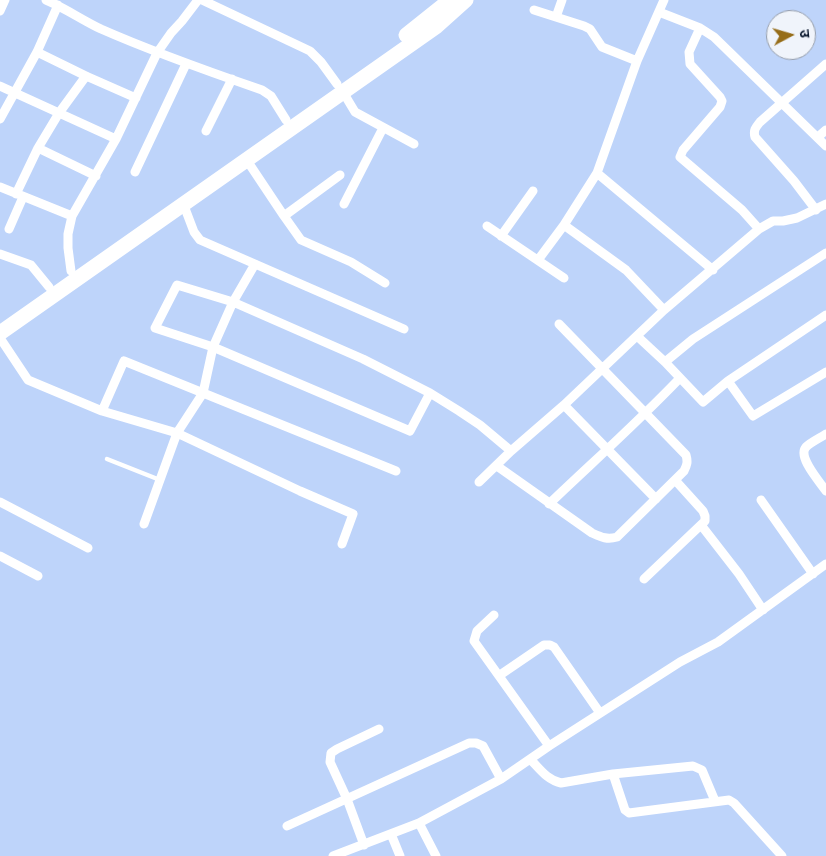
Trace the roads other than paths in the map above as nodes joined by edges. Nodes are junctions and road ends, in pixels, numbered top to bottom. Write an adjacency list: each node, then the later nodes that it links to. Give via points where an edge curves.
1 (5, 0): 10 (street)
2 (46, 0): 8 (street)
3 (200, 0): 15 (street); 22 (street, via 310,51)
4 (450, 0): 22 (highway)
5 (466, 0): 22 (highway, via 436,26)
6 (562, 0): 12 (street)
7 (664, 0): 11 (street)
8 (58, 5): 14 (street); 15 (street, via 98,28)
9 (534, 10): 12 (street)
10 (0, 11)
11 (659, 12): 13 (street); 16 (street)
12 (556, 17): 16 (street, via 590,30 602,47)
13 (700, 28): 25 (street, via 714,37); 54 (street, via 689,52 690,64 722,101 720,108 680,157 742,210)
14 (37, 52): 19 (street); 23 (street)
15 (158, 53): 17 (street); 24 (street)
16 (638, 61): 39 (street)
17 (186, 64): 20 (street); 38 (street)
18 (826, 64): 25 (street)
19 (86, 76): 24 (street); 26 (street)
20 (232, 79): 28 (street, via 271,96); 31 (street)
21 (0, 86): 23 (street)
22 (340, 88): 28 (highway); 29 (street, via 355,112); 37 (highway)
23 (14, 92): 26 (street); 27 (street)
24 (136, 98): 33 (street)
25 (782, 102): 32 (street); 48 (street, via 755,128 755,137)
26 (59, 113): 33 (street); 36 (street)
27 (0, 119)
28 (286, 120): 61 (highway)
29 (383, 128): 34 (street); 46 (street)
30 (826, 130): 32 (street)
31 (206, 131)
32 (818, 137): 35 (street)
33 (116, 138): 41 (street)
34 (414, 144)
35 (826, 146)
36 (38, 148): 41 (street); 44 (street)
37 (246, 159): 45 (highway); 50 (street)
38 (134, 172)
39 (597, 173): 51 (street); 60 (street)
40 (340, 175): 50 (street)
41 (96, 176): 49 (street)
42 (0, 187): 44 (street)
43 (533, 191): 55 (street)
44 (19, 195): 49 (street); 53 (street)
45 (183, 203): 59 (street, via 200,240); 71 (highway)
46 (344, 204)
47 (826, 204): 48 (street)
48 (816, 210): 54 (street, via 783,222 773,221)
49 (72, 216): 61 (street, via 68,234)
50 (284, 216): 63 (street, via 301,240 351,262)
51 (564, 225): 58 (street); 66 (street, via 626,270)
52 (487, 226): 55 (street)
53 (9, 229)
54 (759, 229): 60 (street)
55 (501, 236): 58 (street)
56 (826, 253): 75 (street, via 693,339)
57 (0, 254): 64 (street, via 31,265)
58 (538, 260): 62 (street)
59 (255, 264): 65 (street); 70 (street)
60 (713, 270): 66 (street)
61 (71, 271): 64 (highway)
62 (564, 278)
63 (385, 283)
64 (49, 287): 68 (highway)
65 (233, 302): 74 (street); 74 (street, via 176,285 155,328); 81 (street, via 363,359)
66 (664, 310): 72 (street)
67 (826, 315): 79 (street)
68 (0, 320)
69 (559, 324): 76 (street)
70 (404, 329)
71 (0, 333)
72 (637, 336): 75 (street); 76 (street)
73 (0, 338): 83 (street, via 28,380)
74 (213, 347): 80 (street); 81 (street, via 410,431)
75 (665, 362): 78 (street)
76 (603, 368): 82 (street); 84 (street)
77 (826, 372): 79 (street, via 753,416)
78 (680, 378): 79 (street, via 703,402); 84 (street)
79 (728, 381)
80 (203, 393): 83 (street, via 124,361); 85 (street); 91 (street)
81 (430, 393): 88 (street, via 480,425)
82 (564, 405): 87 (street); 88 (street)
83 (102, 411): 85 (street)
84 (646, 414): 87 (street); 93 (street, via 686,455 686,466)
85 (177, 433): 92 (street); 102 (street, via 353,514)
86 (826, 434): 95 (street, via 806,448 803,454)
87 (606, 449): 96 (street); 99 (street)
88 (511, 451): 90 (street)
89 (107, 459): 92 (lane)
90 (497, 466): 94 (street); 99 (street)
91 (396, 471)
92 (160, 480): 100 (street)
93 (675, 480): 96 (street); 101 (street, via 703,511 705,521)
94 (479, 482)
95 (826, 491)
96 (656, 499): 99 (street, via 611,539 592,533)
97 (761, 500): 106 (street)
98 (0, 502): 103 (street)
99 (549, 504)
100 (144, 524)
101 (702, 525): 108 (street); 109 (street)
102 (342, 544)
103 (88, 548)
104 (0, 556): 107 (street)
105 (826, 564): 106 (street)
106 (813, 574): 109 (street)
107 (38, 576)
108 (644, 579)
109 (764, 610): 112 (street, via 718,642)
110 (494, 615): 111 (street, via 477,631 474,641)
111 (500, 675): 112 (street, via 550,644); 114 (street)
112 (600, 713): 114 (street)
113 (380, 729): 118 (street, via 331,754 330,762)
114 (549, 746): 115 (street)
115 (530, 759): 116 (street, via 553,782); 117 (street)
116 (613, 774): 119 (street, via 698,767); 119 (street, via 624,810 629,813)
117 (501, 779): 118 (street, via 483,746 469,743); 120 (street)
118 (346, 799): 121 (street); 123 (street)
119 (715, 801): 127 (street, via 734,803)
120 (419, 823): 122 (street); 126 (street)
121 (287, 826)
122 (391, 834): 123 (street); 125 (street)
123 (364, 845): 124 (street)
124 (333, 856)
125 (400, 856)
126 (436, 856)
127 (782, 856)

